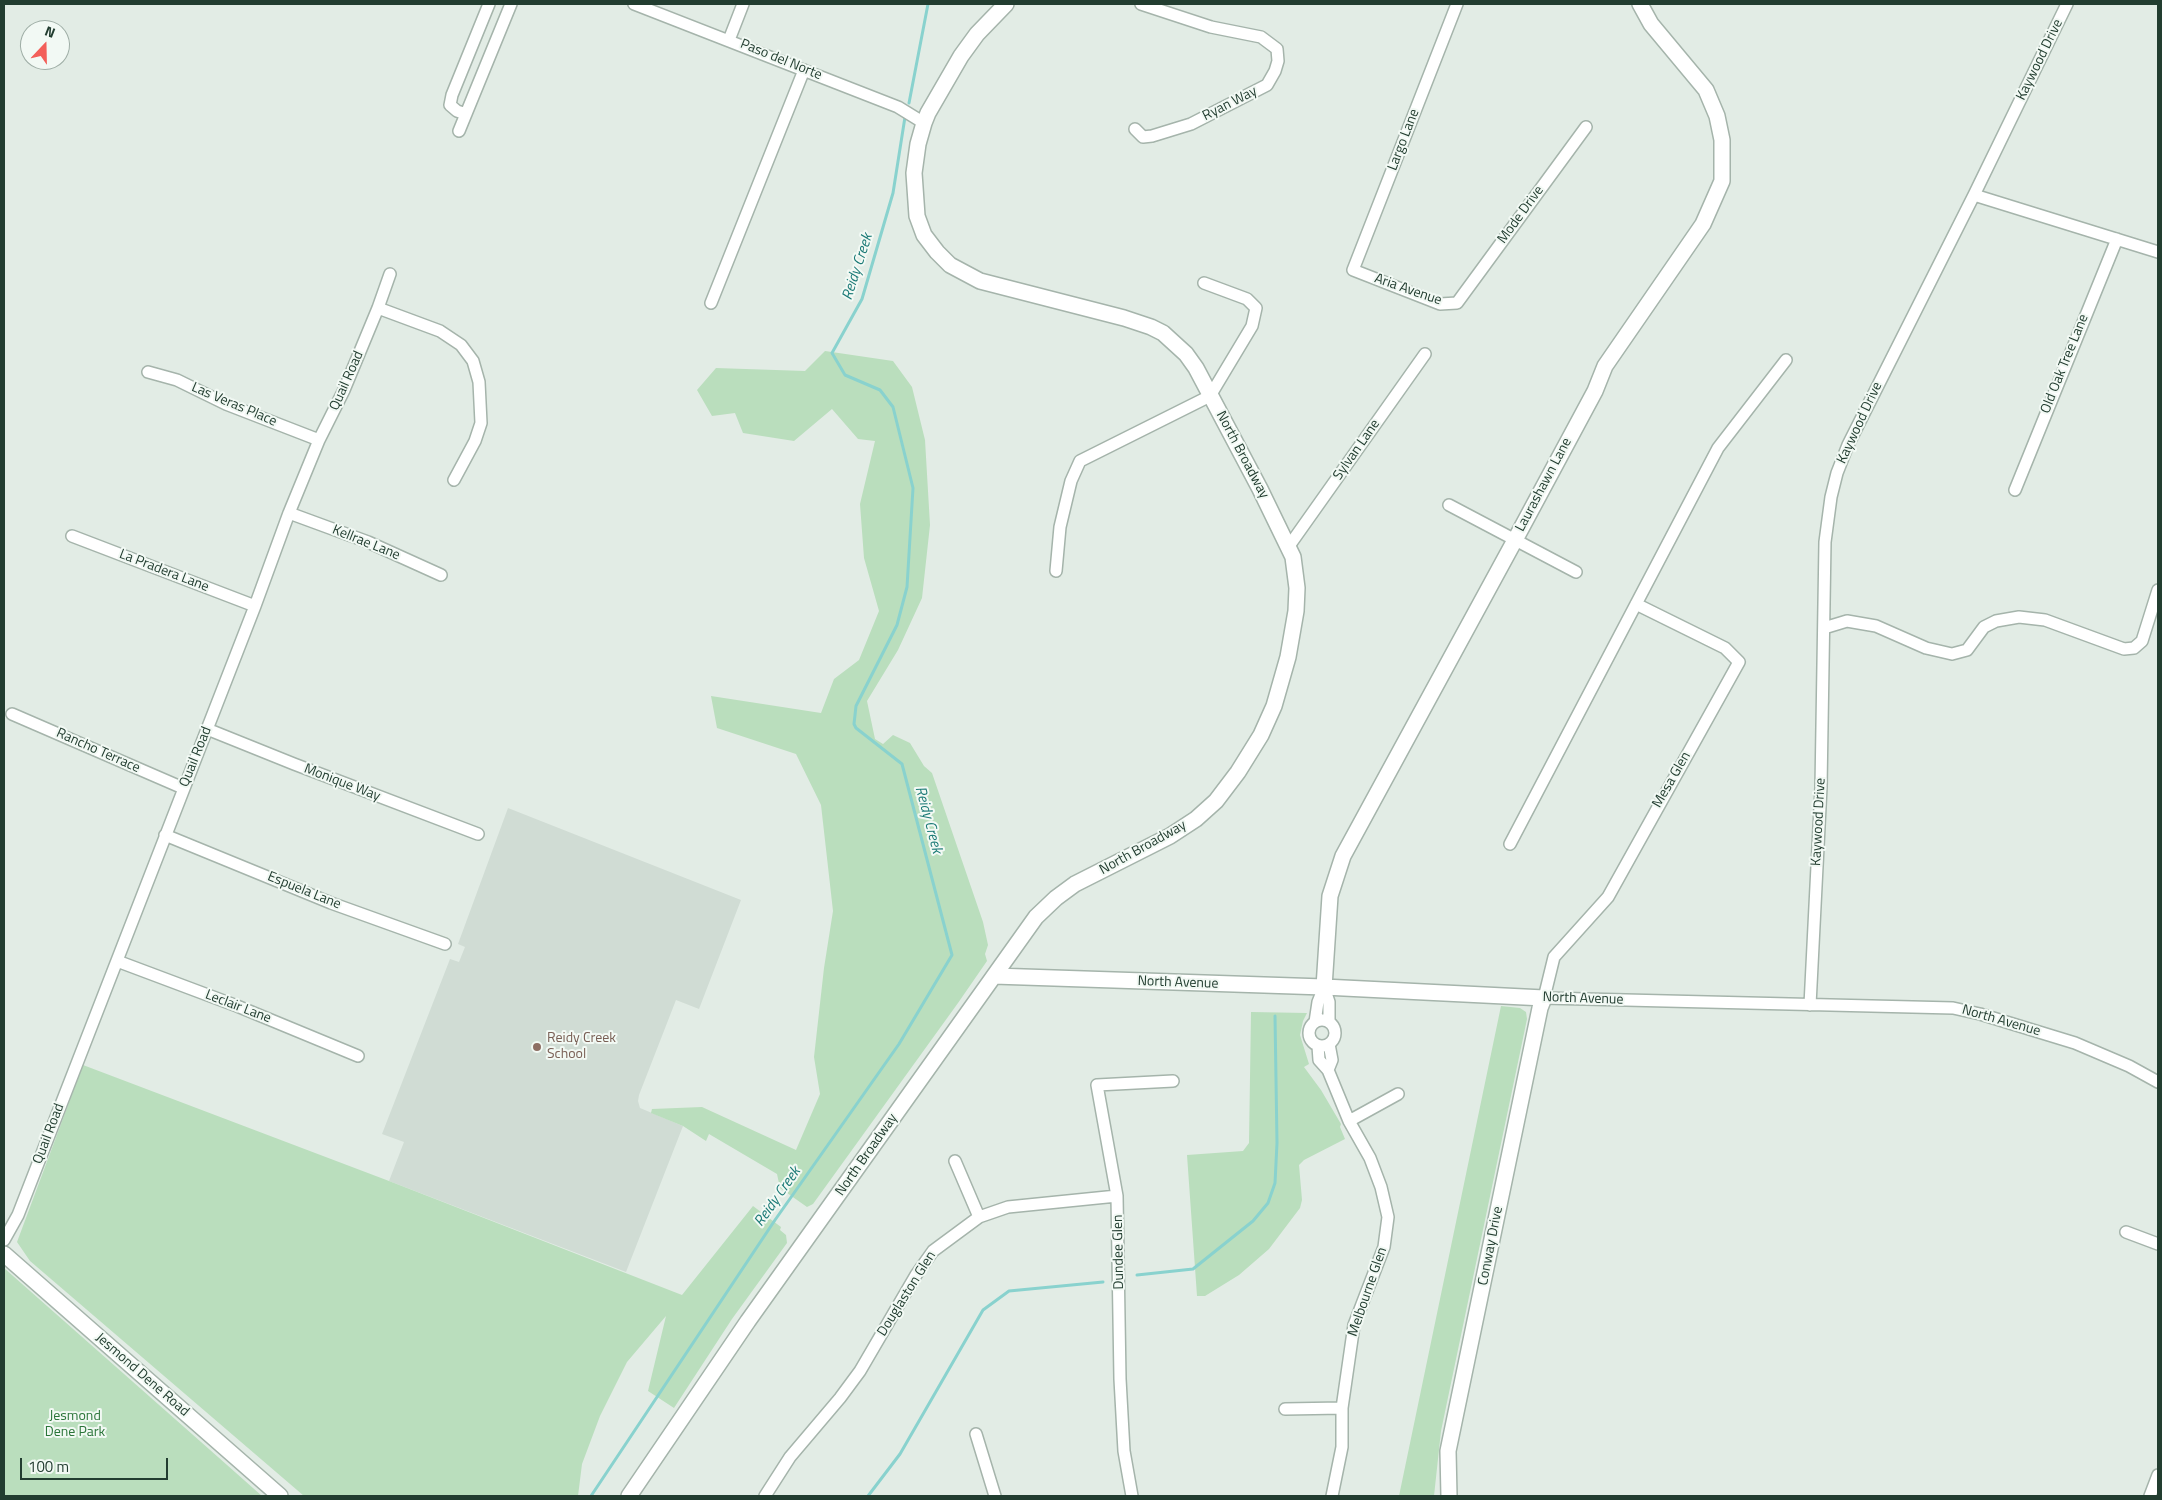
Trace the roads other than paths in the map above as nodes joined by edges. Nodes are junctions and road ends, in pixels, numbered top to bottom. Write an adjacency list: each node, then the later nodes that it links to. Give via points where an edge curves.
1 (489, 4): 12 (street, via 452,95 450,105)
2 (511, 4): 12 (street)
3 (634, 4): 10 (street, Paso del Norte)
4 (743, 4): 10 (street)
5 (1006, 4): 13 (street, North Broadway, via 961,56)
6 (1141, 4): 15 (street, Ryan Way, via 1212,27 1261,37 1277,49 1278,61 1267,85 1191,124 1143,137)
7 (1457, 4): 21 (street, Largo Lane, via 1353,270)
8 (1640, 4): 36 (street, Laurashawn Lane, via 1651,24 1706,90 1717,116 1722,140 1722,181 1703,224 1605,366)
9 (2067, 4): 17 (street, Kaywood Drive)
10 (729, 40): 11 (street, Paso del Norte)
11 (804, 70): 13 (street, Paso del Norte, via 898,107); 23 (street)
12 (466, 114): 16 (street)
13 (924, 123): 29 (street, North Broadway, via 914,174 917,216 924,235 950,265 980,281 1124,318 1163,333 1186,354)
14 (1586, 127): 24 (street, Mode Drive)
15 (1135, 129)
16 (459, 131)
17 (1974, 195): 18 (street); 44 (street, Kaywood Drive, via 1837,473 1826,542)
18 (2117, 239): 19 (street); 32 (street, Old Oak Tree Lane)
19 (2158, 252)
20 (390, 274): 25 (street, Quail Road)
21 (1360, 274): 24 (street, Aria Avenue, via 1440,304)
22 (1204, 282): 29 (street, via 1247,299 1256,308 1252,326)
23 (711, 303)
24 (1457, 303)
25 (378, 308): 30 (street, Quail Road); 31 (street, via 440,330 461,345 472,361 479,382 481,423)
26 (1425, 354): 37 (street, Sylvan Lane)
27 (1786, 360): 42 (street, via 1718,448)
28 (148, 372): 30 (street, Las Veras Place, via 177,380 226,404)
29 (1210, 396): 37 (street, North Broadway); 38 (street, via 1080,461 1071,481 1060,527)
30 (319, 440): 34 (street, Quail Road)
31 (454, 480)
32 (2015, 490)
33 (1449, 505): 36 (street)
34 (289, 513): 40 (street, Kellrae Lane, via 368,542); 43 (street, Quail Road)
35 (72, 536): 43 (street, La Pradera Lane)
36 (1514, 540): 39 (street); 54 (street, Laurashawn Lane, via 1343,856 1330,896)
37 (1289, 546): 53 (street, North Broadway, via 1297,588 1288,657 1274,706 1238,772 1216,801 1190,824 1075,884 1056,898 1036,917)
38 (1056, 572)
39 (1576, 572)
40 (441, 575)
41 (2158, 590): 44 (street, via 2142,641 2134,648 2124,649 2045,620 2019,617 1984,627 1967,650 1952,654 1926,648 1876,626 1847,621)
42 (1636, 604): 50 (street); 55 (street, Mesa Glen, via 1724,648 1739,662 1608,896 1554,957)
43 (255, 606): 46 (street, Quail Road)
44 (1824, 628): 56 (street, Kaywood Drive, via 1821,787)
45 (12, 714): 47 (street, Rancho Terrace)
46 (207, 729): 47 (street, Quail Road); 48 (street, Monique Way)
47 (183, 788): 49 (street, Quail Road)
48 (478, 834)
49 (165, 835): 51 (street, Espuela Lane, via 331,903); 52 (street, Quail Road)
50 (1510, 844)
51 (445, 944)
52 (117, 961): 60 (street, Leclair Lane); 69 (street, Quail Road, via 18,1215)
53 (994, 976): 54 (street, North Avenue); 77 (street, North Broadway, via 748,1321)
54 (1324, 987): 55 (street, North Avenue); 57 (street, Melbourne Glen); 58 (street, Melbourne Glen, via 1329,1002)
55 (1544, 998): 56 (street, North Avenue); 82 (street, Conway Drive, via 1448,1451)
56 (1810, 1005): 62 (street, North Avenue, via 1954,1008 2074,1043)
57 (1315, 1022): 58 (street); 59 (street, Melbourne Glen, via 1308,1032 1311,1040)
58 (1329, 1022): 59 (street, Melbourne Glen, via 1335,1031 1334,1038)
59 (1323, 1045): 64 (street, Melbourne Glen, via 1332,1060 1328,1070)
60 (358, 1056)
61 (1173, 1081): 66 (street, Dundee Glen, via 1097,1085)
62 (2158, 1082)
63 (1398, 1094): 64 (street)
64 (1349, 1121): 73 (street, Melbourne Glen, via 1370,1158 1388,1217 1384,1246 1354,1325)
65 (955, 1161): 67 (street)
66 (1117, 1196): 67 (street, Douglaston Glen, via 1008,1207); 80 (street, Dundee Glen, via 1123,1442)
67 (980, 1217): 78 (street, Douglaston Glen, via 933,1251 916,1274 860,1371 790,1457)
68 (2126, 1232): 70 (street)
69 (4, 1240)
70 (2158, 1244)
71 (4, 1254): 76 (street, Jesmond Dene Road)
72 (1285, 1408): 73 (street)
73 (1342, 1408): 81 (street, Melbourne Glen, via 1342,1447)
74 (976, 1434): 79 (street)
75 (2158, 1475): 83 (street)
76 (280, 1496)
77 (629, 1496)
78 (765, 1496)
79 (995, 1496)
80 (1132, 1496)
81 (1332, 1496)
82 (1449, 1496)
83 (2150, 1496)

